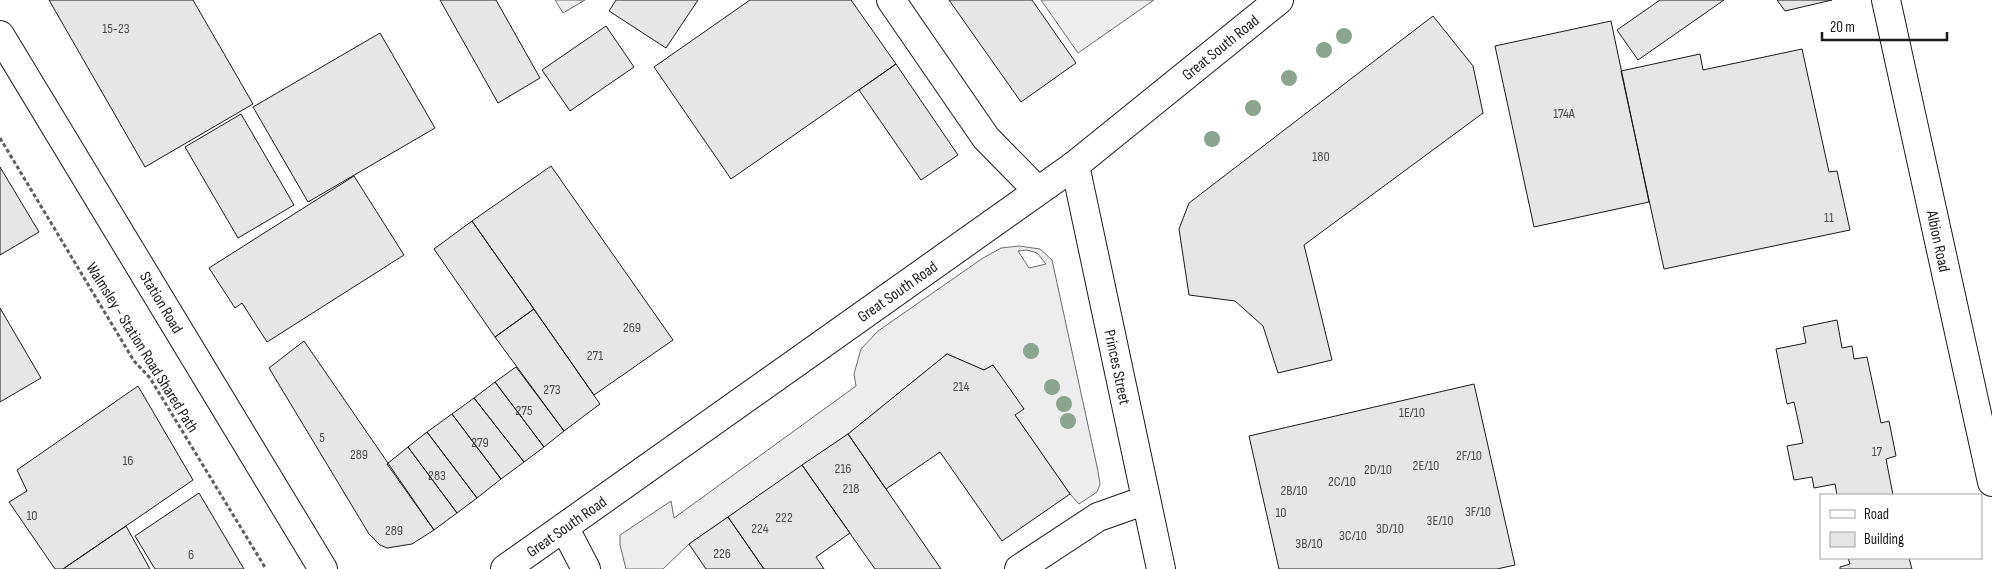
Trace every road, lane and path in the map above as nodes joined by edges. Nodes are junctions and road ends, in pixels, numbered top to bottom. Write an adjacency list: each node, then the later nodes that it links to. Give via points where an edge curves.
1 (891, 0): 7 (street, via 986,138)
2 (1279, 0): 6 (street, Great South Road)
3 (1886, 0): 8 (street, Albion Road)
4 (0, 35): 12 (street, Station Road)
5 (0, 138): 11 (path, Walmsley - Station Road Shared Path, via 134,361 150,378)
6 (1075, 164): 7 (street, Great South Road); 9 (street, Princes Street)
7 (1038, 191): 10 (street, Great South Road)
8 (1992, 482)
9 (1146, 500): 15 (street, via 1098,517); 16 (street, Princes Street)
10 (564, 527): 13 (street, Great South Road); 14 (street)
11 (266, 569)
12 (323, 569)
13 (505, 569)
14 (586, 569)
15 (1018, 569)
16 (1161, 569)

